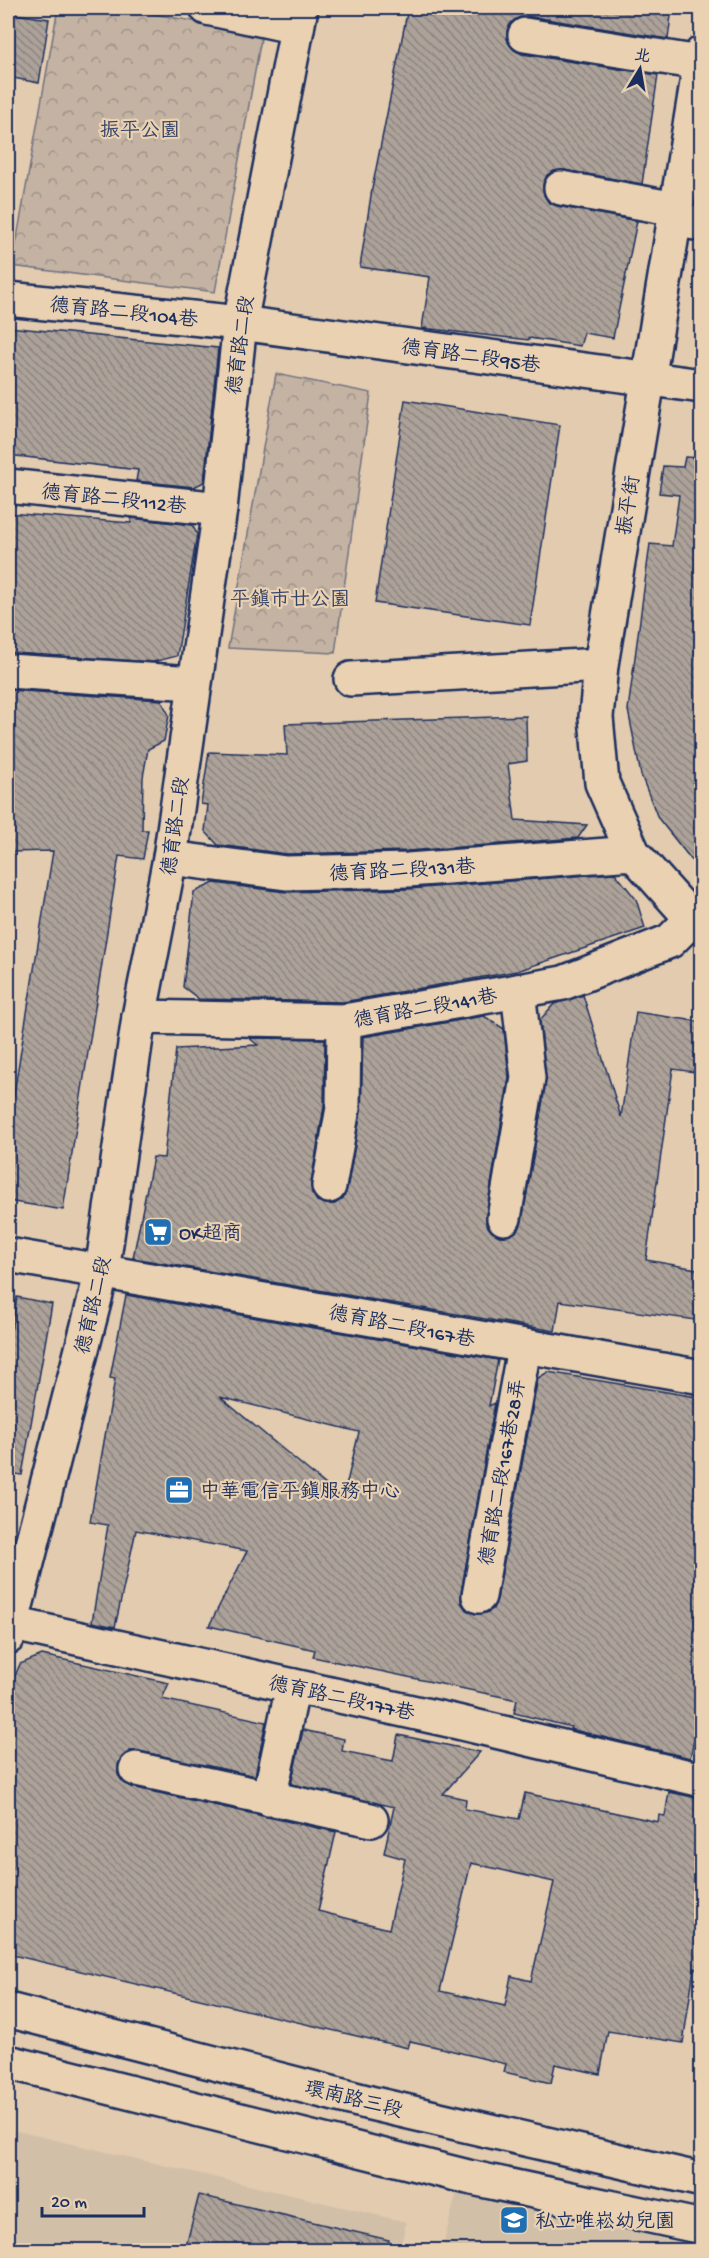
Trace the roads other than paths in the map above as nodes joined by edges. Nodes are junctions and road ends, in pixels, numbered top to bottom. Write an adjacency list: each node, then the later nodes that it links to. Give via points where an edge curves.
1 (207, 8): 2 (street)
2 (299, 17): 8 (street, 德育路二段)
3 (525, 36): 4 (street)
4 (700, 70): 6 (street, 振平街)
5 (561, 188): 6 (street)
6 (684, 218): 9 (street, 振平街)
7 (8, 299): 8 (street, 德育路二段104巷)
8 (240, 323): 9 (street, 德育路二段95巷); 12 (street, 德育路二段)
9 (648, 379): 10 (street, 德育路二段95巷); 13 (street, 振平街)
10 (702, 386)
11 (8, 486): 12 (street, 德育路二段112巷)
12 (220, 509): 16 (street, 德育路二段)
13 (601, 665): 15 (street); 17 (street, 振平街, via 596,717 602,783)
14 (8, 671): 16 (street)
15 (351, 680)
16 (194, 683): 18 (street, 德育路二段)
17 (633, 853): 18 (street, 德育路二段131巷, via 408,870 286,873); 19 (street, 振平街)
18 (170, 858): 21 (street, 德育路二段)
19 (697, 922): 20 (street, 德育路二段141巷, via 670,941 563,983)
20 (518, 991): 22 (street, 德育路二段141巷); 24 (street, via 528,1078)
21 (139, 1017): 22 (street, 德育路二段141巷); 26 (street, 德育路二段)
22 (344, 1021): 23 (street, via 343,1108)
23 (330, 1186)
24 (504, 1218)
25 (8, 1255): 26 (street, 德育路二段167巷)
26 (102, 1271): 27 (street, 德育路二段167巷); 30 (street, 德育路二段)
27 (524, 1348): 28 (street, 德育路二段167巷); 29 (street, 德育路二段167巷28弄)
28 (702, 1377)
29 (479, 1596)
30 (10, 1630): 31 (street, 德育路二段177巷)
31 (293, 1686): 33 (street, 德育路二段177巷); 34 (street)
32 (136, 1769): 34 (street)
33 (702, 1780)
34 (269, 1799): 35 (street)
35 (371, 1820)
36 (8, 2010): 38 (street, 環南路三段, via 369,2103)
37 (8, 2061): 39 (street, via 468,2177)
38 (702, 2180)
39 (702, 2227)

